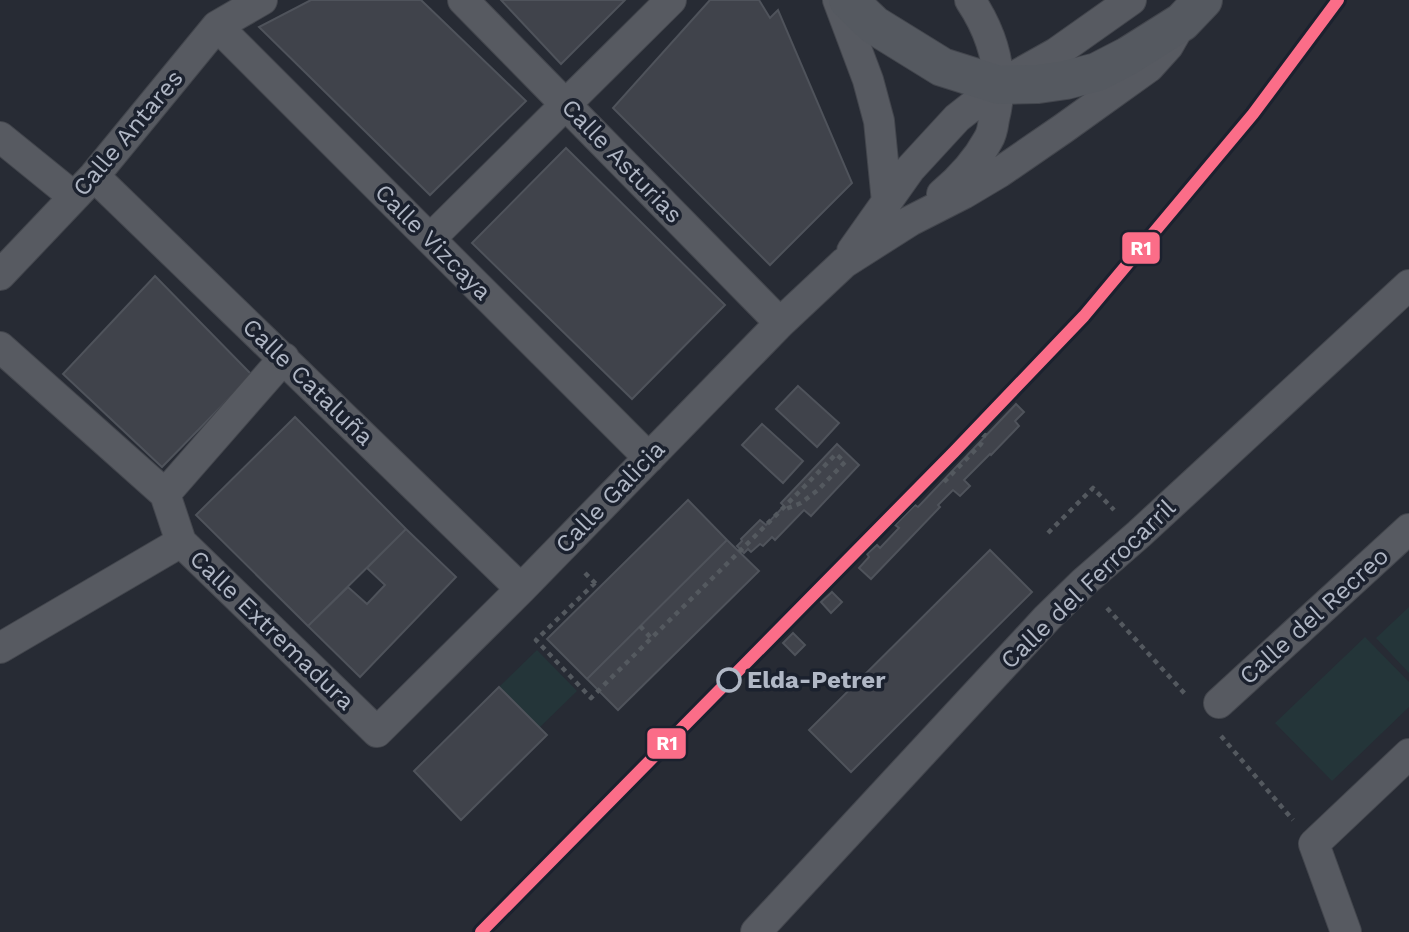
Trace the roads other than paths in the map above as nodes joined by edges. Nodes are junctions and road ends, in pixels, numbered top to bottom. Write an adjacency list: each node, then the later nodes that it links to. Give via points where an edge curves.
1 (262, 0): 9 (street, Calle Antares)
2 (463, 0): 11 (street, Calle Asturias)
3 (671, 0): 11 (street)
4 (838, 0): 15 (street, via 879,121)
5 (848, 0): 10 (street, via 874,25 942,67)
6 (970, 0): 10 (street, via 987,27)
7 (1130, 0): 10 (street, via 1056,53)
8 (1192, 11): 10 (street, via 1128,57 1097,72 1038,84); 16 (street, via 1149,66 999,172)
9 (217, 26): 13 (street, Calle Antares); 17 (street, Calle Vizcaya)
10 (999, 85): 15 (street, via 937,138); 16 (street, via 990,138 952,186)
11 (566, 104): 17 (street); 21 (street, Calle Asturias)
12 (0, 137): 14 (street)
13 (94, 176): 14 (street, Calle Antares); 23 (street, Calle Cataluña)
14 (74, 197): 19 (street, Calle Antares)
15 (887, 202): 18 (street)
16 (910, 221): 18 (street)
17 (430, 239): 24 (street, Calle Vizcaya)
18 (844, 263): 21 (street, Calle Galicia)
19 (0, 275)
20 (1409, 285): 33 (street, Calle del Ferrocarril, via 1046,618)
21 (779, 323): 24 (street, Calle Galicia)
22 (0, 347): 25 (street, Calle Extremadura)
23 (284, 358): 25 (street); 28 (street, Calle Cataluña)
24 (649, 458): 28 (street, Calle Galicia)
25 (165, 494): 27 (street, Calle Extremadura)
26 (1409, 529): 30 (street, Calle del Recreo)
27 (181, 542): 29 (street); 31 (street, Calle Extremadura)
28 (521, 589): 31 (street, Calle Galicia)
29 (0, 648)
30 (1219, 703)
31 (377, 732)
32 (1409, 754): 34 (street, via 1314,844)
33 (756, 932)
34 (1346, 932)

